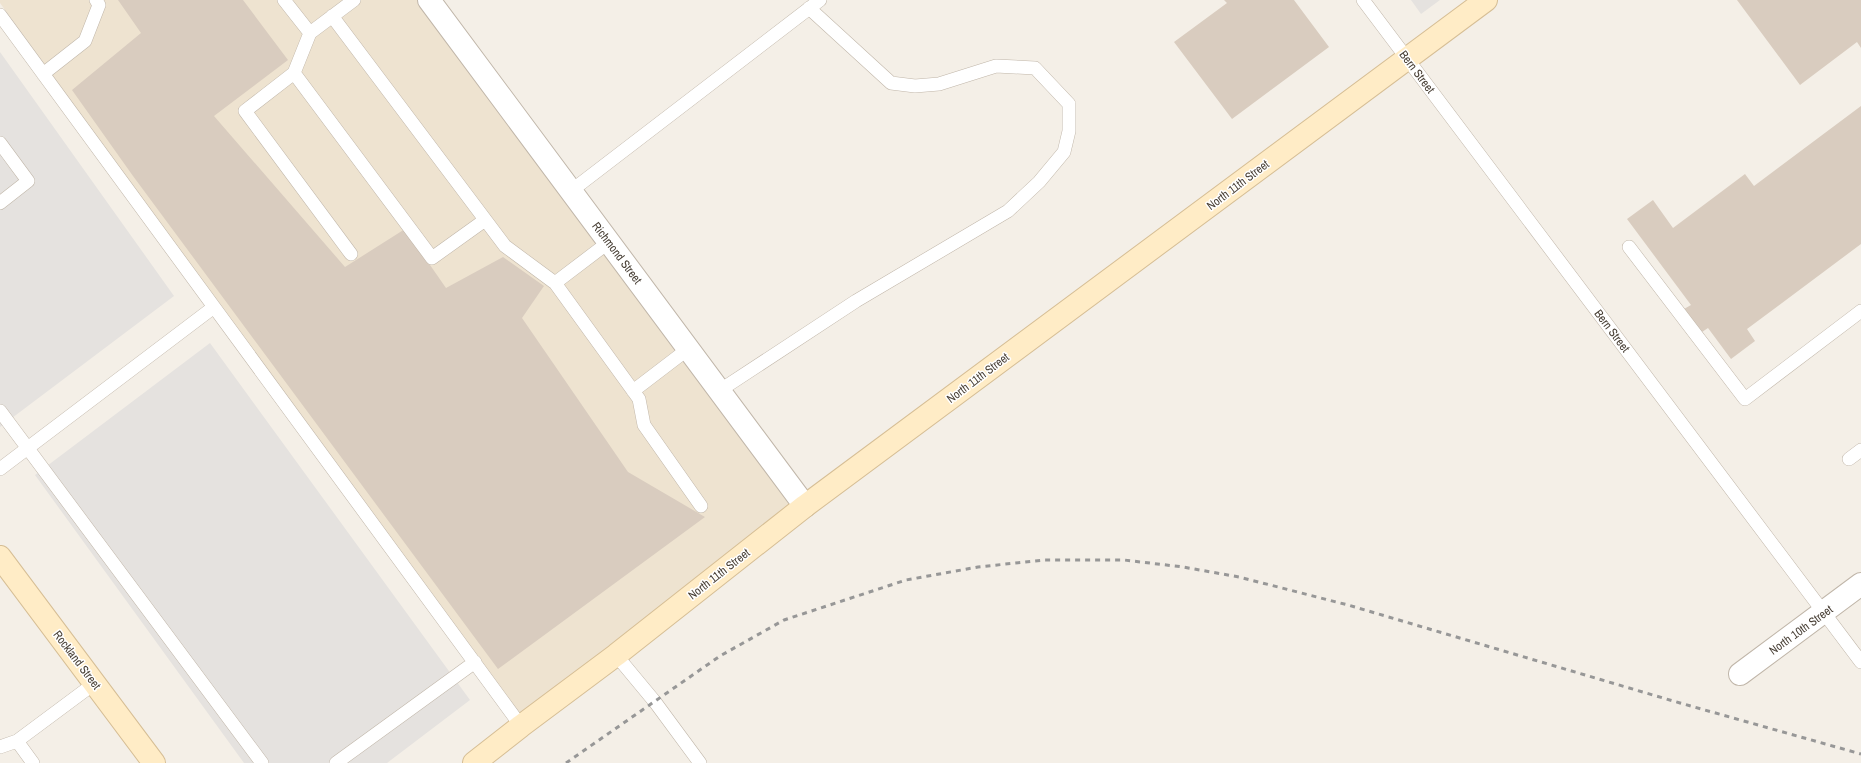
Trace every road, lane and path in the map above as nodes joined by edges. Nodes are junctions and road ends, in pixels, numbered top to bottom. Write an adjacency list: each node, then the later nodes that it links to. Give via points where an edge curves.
1 (96, 0): 13 (lane, via 99,5 85,41)
2 (284, 0): 10 (lane)
3 (354, 0): 9 (lane)
4 (429, 0): 15 (street, Richmond Street)
5 (1363, 0): 11 (lane, Bern Street)
6 (1475, 3): 11 (street, North 11th Street)
7 (814, 4): 15 (lane); 25 (lane, via 891,82 921,86 939,84 996,66 1035,68 1069,104 1069,131 1064,152 1039,182 1008,211 856,301)
8 (0, 15): 13 (lane)
9 (332, 16): 10 (lane); 17 (lane)
10 (310, 33): 12 (lane)
11 (1407, 59): 33 (street, North 11th Street); 36 (lane, Bern Street)
12 (294, 73): 17 (lane, via 432,258); 20 (lane, via 245,111)
13 (43, 74): 22 (lane)
14 (0, 143): 16 (lane, via 28,181)
15 (571, 191): 18 (street, Richmond Street)
16 (0, 204)
17 (485, 220): 21 (lane, via 505,246)
18 (609, 242): 21 (lane); 24 (street, Richmond Street)
19 (1629, 247): 23 (lane, via 1745,399)
20 (351, 254)
21 (555, 283): 26 (lane)
22 (214, 307): 28 (lane); 38 (lane)
23 (1861, 311)
24 (688, 349): 25 (street, Richmond Street); 26 (lane)
25 (720, 391): 33 (street, Richmond Street)
26 (633, 392): 32 (lane, via 639,399 644,425)
27 (0, 411): 28 (lane)
28 (28, 448): 31 (lane); 47 (lane)
29 (1861, 450): 30 (lane)
30 (1849, 459)
31 (0, 469)
32 (701, 506)
33 (805, 506): 37 (street, North 11th Street)
34 (0, 557): 41 (street, Rockland Street)
35 (1861, 584): 36 (street, North 10th Street)
36 (1823, 613): 39 (lane, Bern Street); 40 (street, North 10th Street)
37 (616, 655): 42 (street, North 11th Street); 50 (lane)
38 (475, 662): 42 (lane); 48 (lane)
39 (1861, 662)
40 (1740, 674)
41 (95, 683): 43 (lane); 46 (street, Rockland Street)
42 (521, 726): 49 (street, North 11th Street)
43 (17, 741): 44 (lane); 45 (lane)
44 (0, 747)
45 (33, 763)
46 (154, 763)
47 (262, 763)
48 (336, 763)
49 (474, 763)
50 (700, 763)

